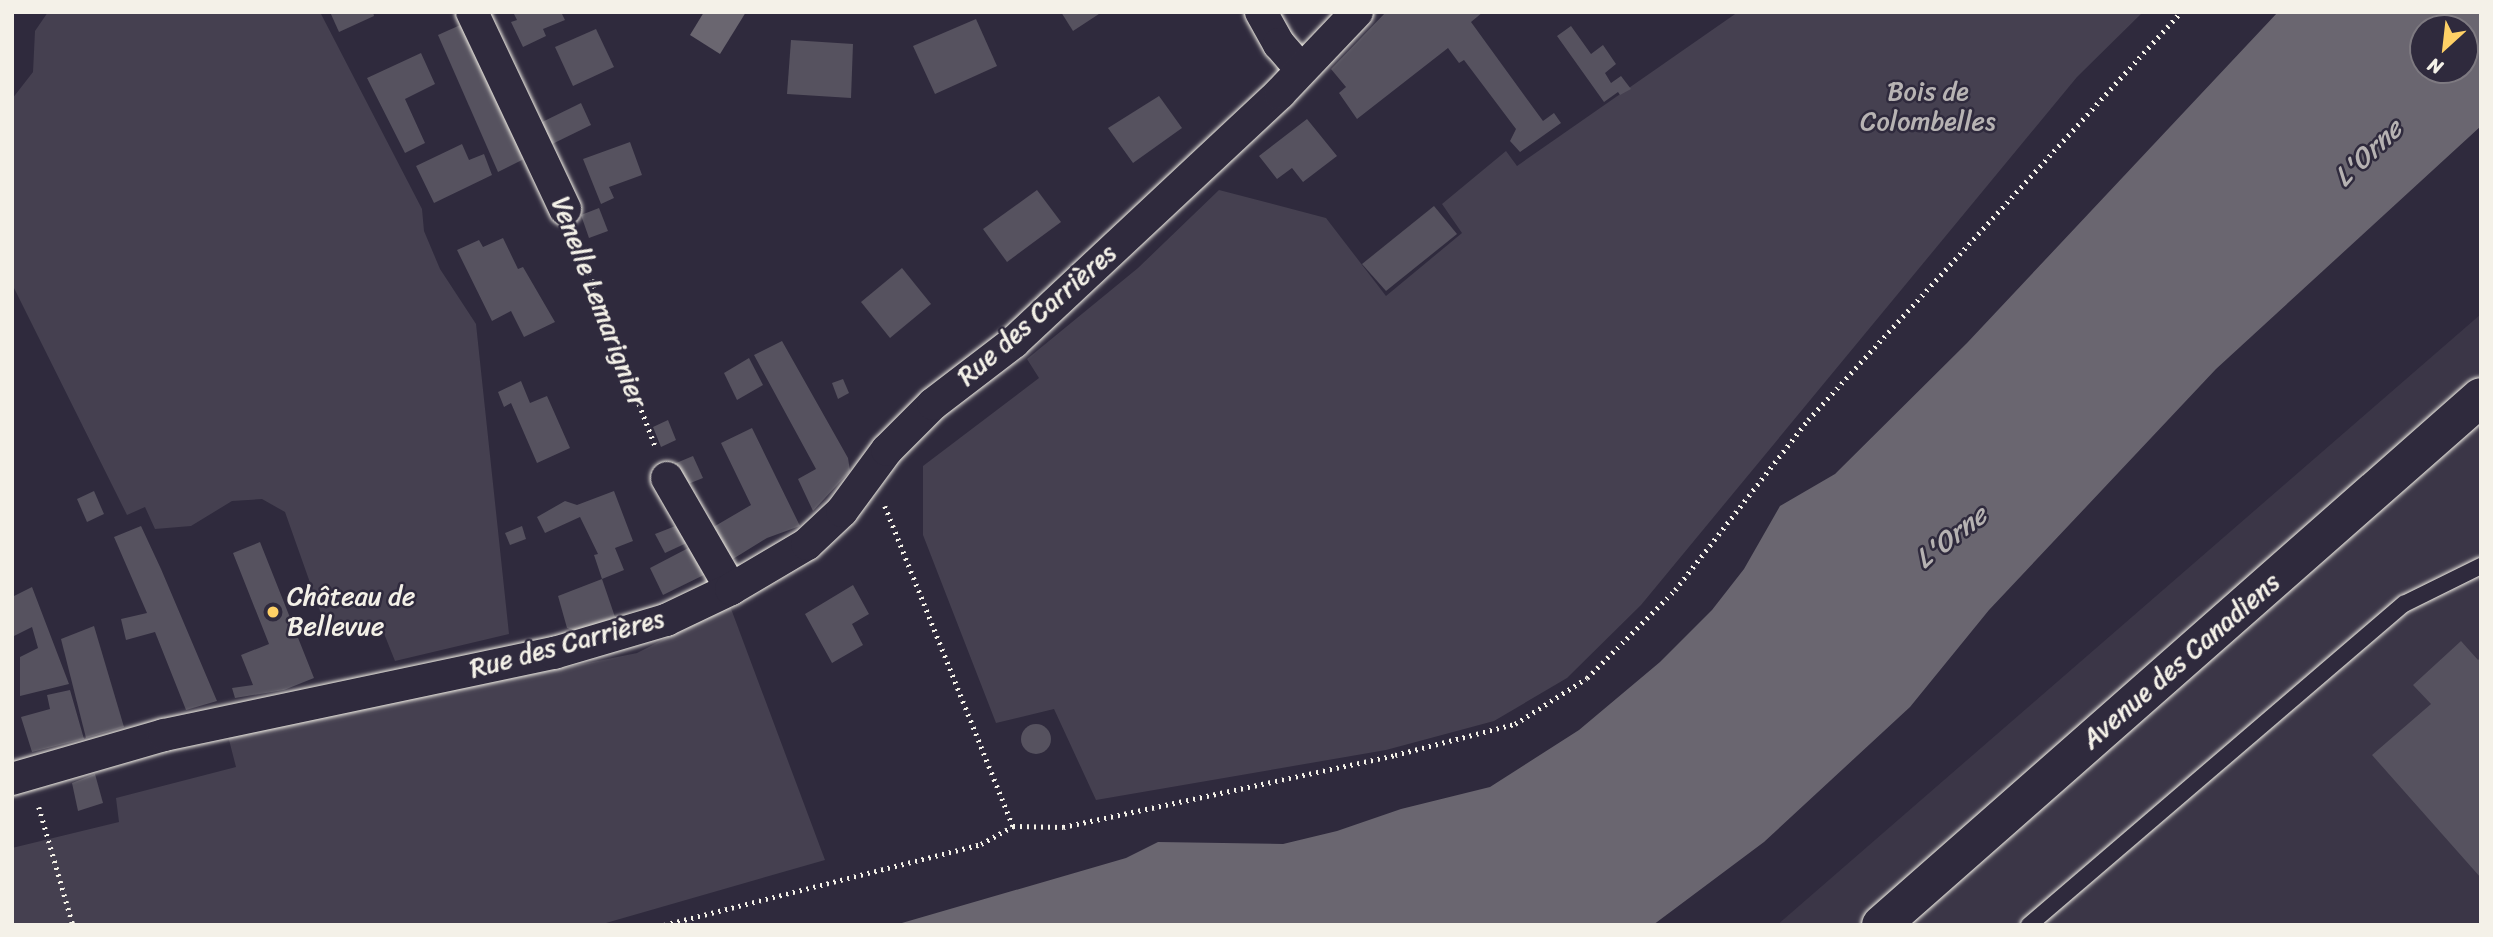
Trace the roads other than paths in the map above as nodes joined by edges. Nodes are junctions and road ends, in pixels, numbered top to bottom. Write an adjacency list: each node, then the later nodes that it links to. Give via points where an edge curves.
1 (472, 12): 5 (street, Venelle Lemarignier)
2 (1261, 12): 4 (street, via 1279,44)
3 (1357, 12): 4 (street, Rue des Carrières)
4 (1301, 69): 9 (street, Rue des Carrières, via 1014,342 933,404 807,544)
5 (565, 209)
6 (2481, 397): 11 (street, Avenue des Canadiens)
7 (667, 478): 9 (street)
8 (2481, 566): 12 (lane, via 2404,604)
9 (731, 589): 10 (street, Rue des Carrières, via 666,620 554,653 164,735)
10 (21, 777)
11 (1881, 925)
12 (2029, 925)

